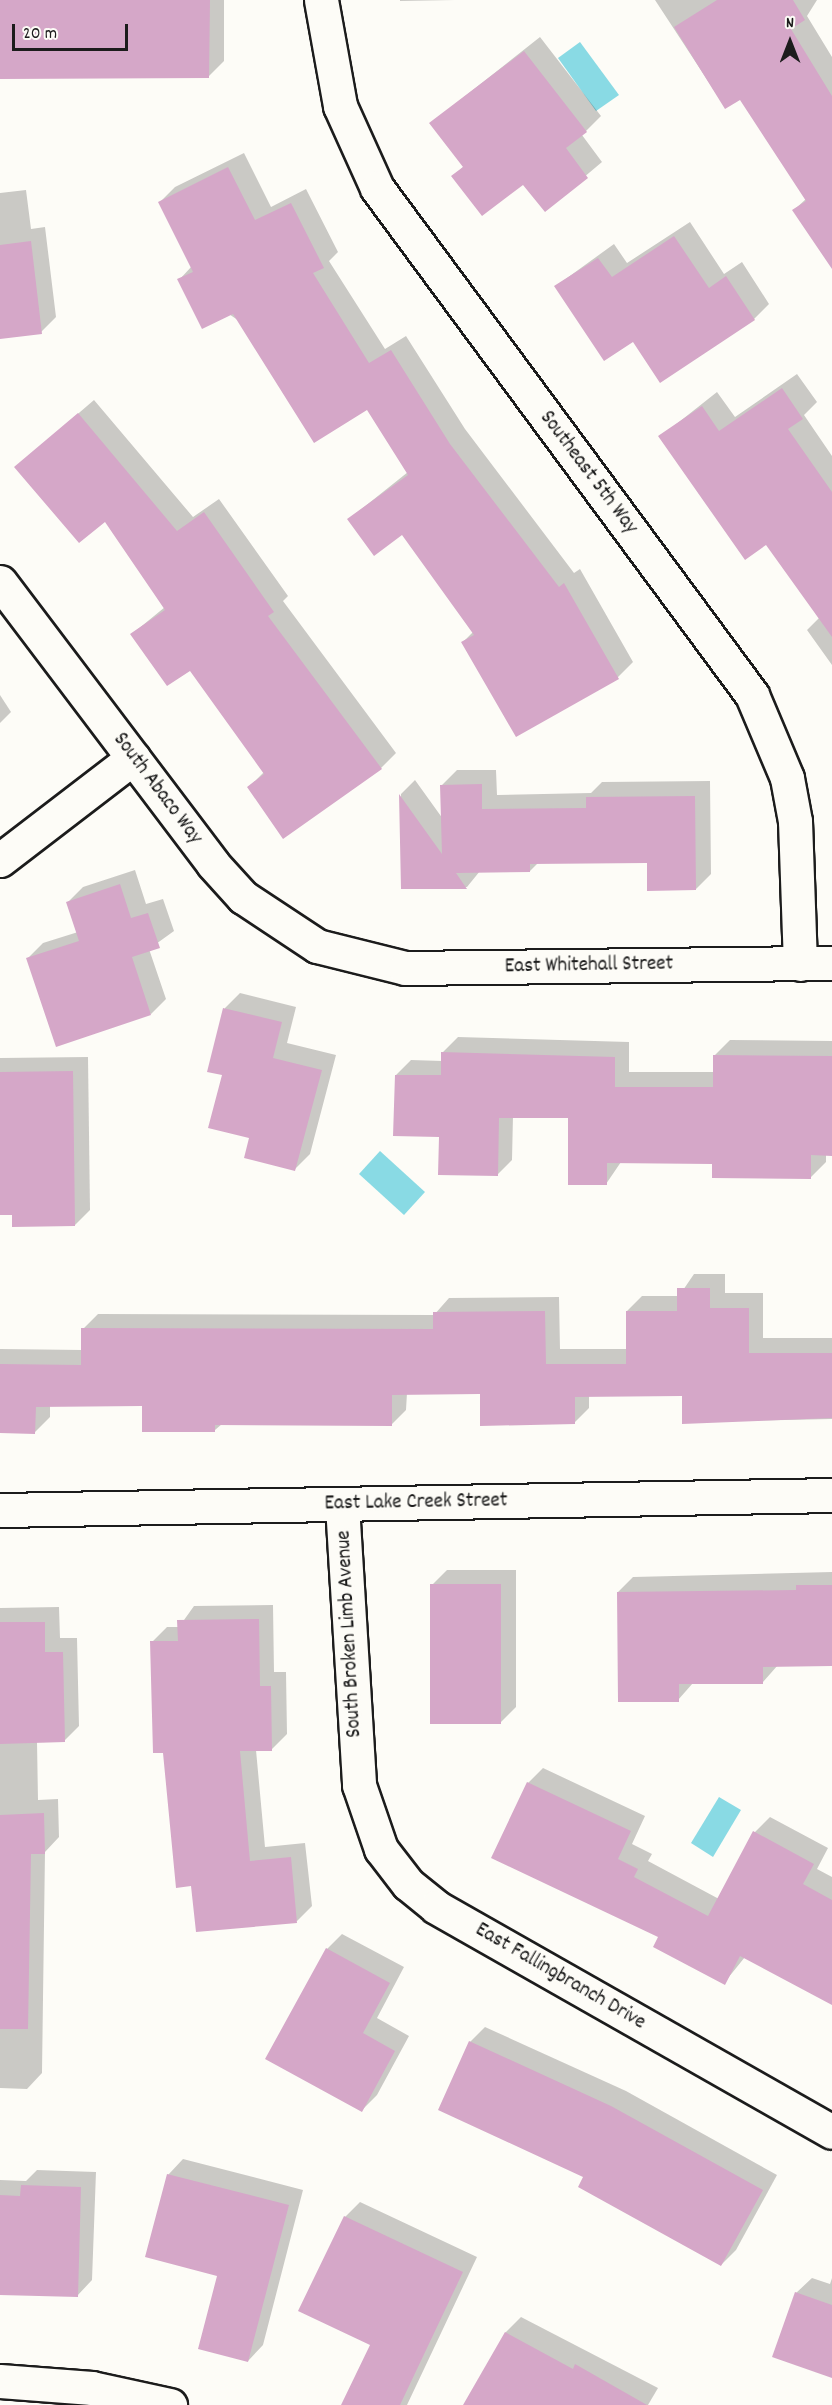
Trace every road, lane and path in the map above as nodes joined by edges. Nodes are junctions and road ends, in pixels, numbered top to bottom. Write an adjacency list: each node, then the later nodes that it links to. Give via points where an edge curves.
1 (321, 0): 7 (street, Southeast 5th Way, via 340,106 377,188 757,705 787,778 795,821)
2 (0, 582): 3 (street, South Abaco Way)
3 (133, 758): 4 (street); 5 (street, South Abaco Way, via 243,897 279,925)
4 (0, 860)
5 (347, 957): 7 (street, East Whitehall Street, via 405,968)
6 (832, 963): 7 (street, East Whitehall Street)
7 (800, 964)
8 (832, 1495): 9 (street, East Lake Creek Street)
9 (342, 1505): 10 (street, East Lake Creek Street); 11 (street, South Broken Limb Avenue)
10 (0, 1510)
11 (358, 1762): 12 (street, East Fallingbranch Drive, via 365,1811 381,1848 408,1884 436,1907)
12 (832, 2132)
13 (0, 2382): 14 (street, via 92,2388)
14 (170, 2405)

